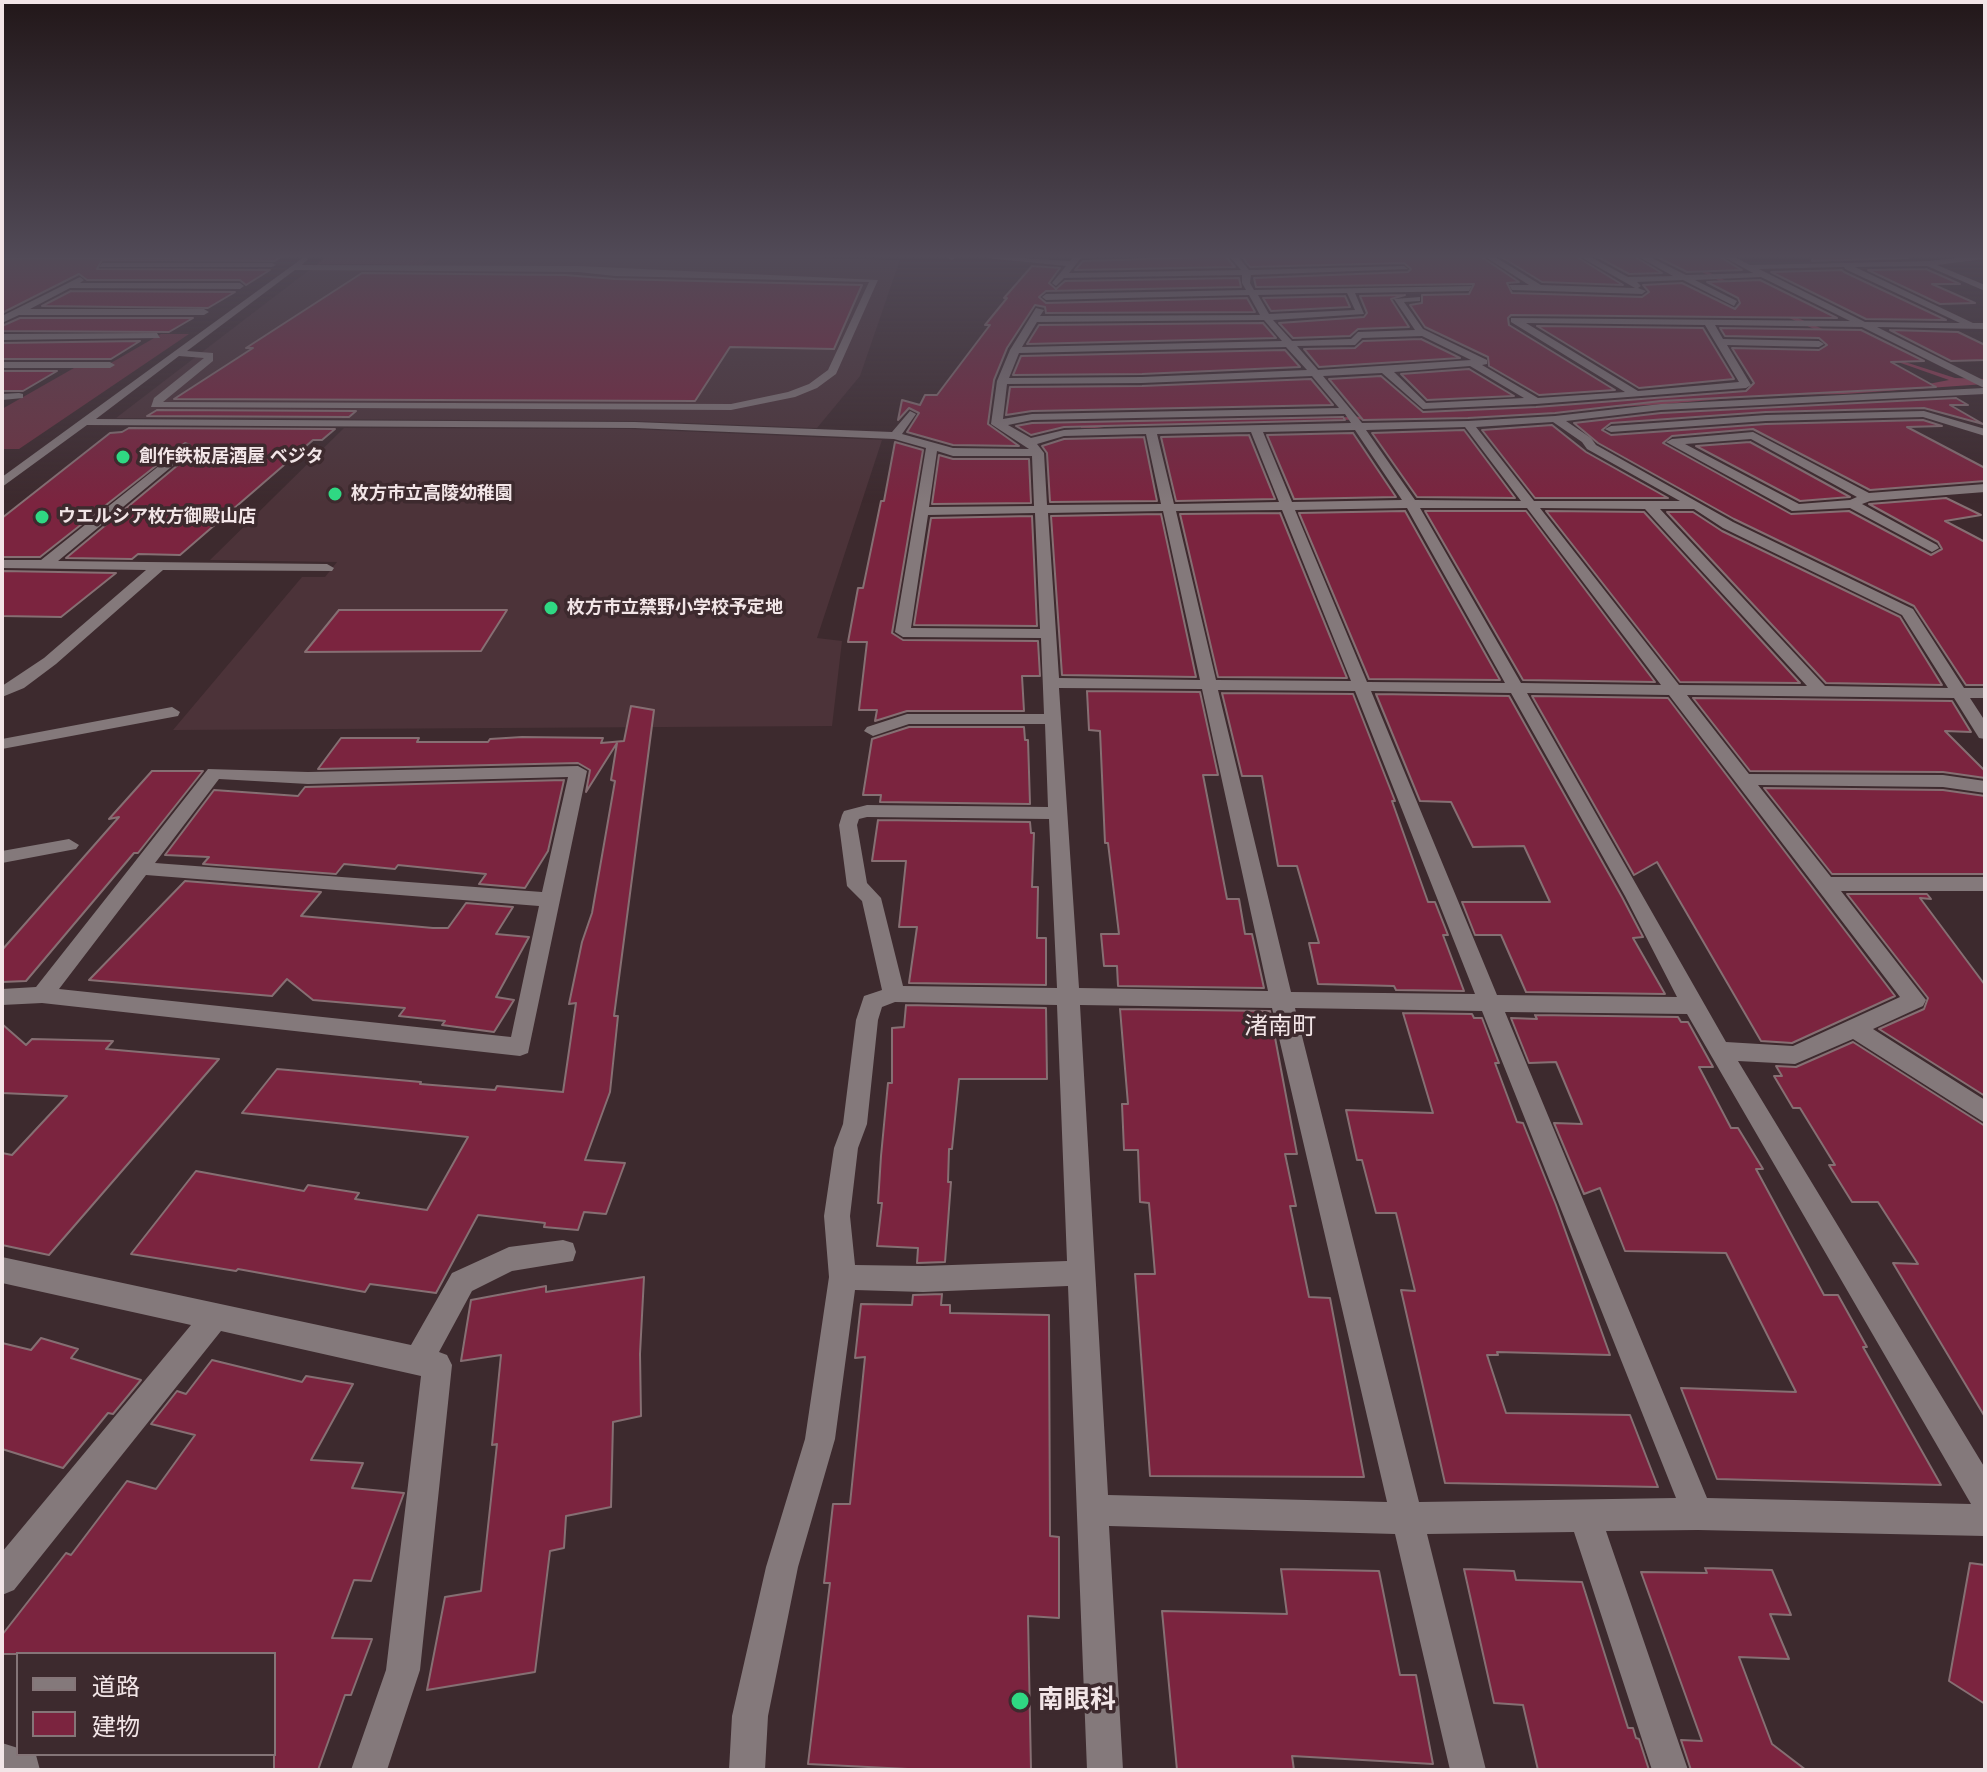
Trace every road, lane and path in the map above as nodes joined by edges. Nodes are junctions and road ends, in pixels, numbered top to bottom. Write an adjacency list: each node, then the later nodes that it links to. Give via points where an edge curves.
1 (198, 338): 14 (street)
2 (848, 338): 14 (street, via 832,372 813,386 731,407 155,405 209,355)
3 (1023, 338): 13 (street)
4 (1286, 338): 11 (street)
5 (1357, 338): 11 (street, via 1355,342)
6 (1434, 338): 17 (street, via 1483,362)
7 (1543, 338): 24 (street)
8 (1718, 338): 10 (street)
9 (1890, 338): 21 (street)
10 (1721, 342): 12 (street); 24 (street, via 1746,385)
11 (1292, 344): 13 (street); 20 (street)
12 (1819, 344)
13 (1015, 350): 22 (street)
14 (177, 353): 31 (street)
15 (2, 365): 16 (street)
16 (110, 365)
17 (1474, 365): 18 (street); 27 (street)
18 (1385, 370): 20 (street); 27 (street, via 1423,406)
19 (1985, 374): 21 (street)
20 (1315, 375): 22 (street); 29 (street)
21 (1965, 375): 23 (street)
22 (1002, 381): 32 (street)
23 (1985, 388): 30 (street, via 1676,406)
24 (1636, 394): 27 (street)
25 (19, 396): 26 (street)
26 (2, 397)
27 (1536, 401)
28 (910, 414): 38 (street)
29 (1352, 418): 32 (street, via 1032,417); 33 (street); 34 (street); 45 (street)
30 (1555, 419): 33 (street); 48 (street, via 1591,447)
31 (84, 422): 38 (street, via 635,425); 42 (street)
32 (997, 424): 40 (street)
33 (1468, 424): 46 (street)
34 (1256, 429): 36 (street); 50 (street)
35 (1611, 429): 37 (street, via 1924,414)
36 (1151, 431): 40 (street, via 1064,433); 49 (street)
37 (1985, 433)
38 (895, 436): 39 (street)
39 (932, 448): 40 (street); 53 (street)
40 (1034, 448): 52 (street)
41 (184, 450): 56 (street)
42 (2, 483)
43 (1985, 488): 44 (street)
44 (1867, 497): 47 (street); 47 (street, via 1753,435 1672,442 1797,508)
45 (1411, 504): 46 (street); 50 (street); 63 (street)
46 (1531, 504): 51 (street); 64 (street)
47 (1852, 504): 54 (street)
48 (1697, 505): 51 (street); 67 (street, via 1908,612)
49 (1168, 506): 50 (street); 52 (street); 61 (street)
50 (1287, 506): 62 (street)
51 (1650, 506): 65 (street)
52 (1041, 508): 53 (street); 59 (street)
53 (922, 511): 59 (street, via 903,632)
54 (1932, 548)
55 (2, 564): 56 (street)
56 (44, 565): 57 (street)
57 (159, 566): 58 (street); 66 (street, via 50,661)
58 (327, 568)
59 (1047, 634): 60 (street)
60 (1049, 683): 61 (street); 70 (street)
61 (1211, 685): 62 (street); 87 (street)
62 (1361, 686): 63 (street); 88 (street)
63 (1517, 690): 64 (street); 89 (street)
64 (1676, 690): 65 (street); 74 (street)
65 (1820, 691): 67 (street)
66 (2, 692)
67 (1957, 693): 68 (street); 72 (street)
68 (1985, 693)
69 (172, 712): 73 (street)
70 (1051, 719): 71 (street, via 907,719); 76 (street)
71 (873, 731)
72 (1985, 734)
73 (2, 744)
74 (1743, 779): 75 (street, via 1943,781); 80 (street)
75 (1985, 787)
76 (1056, 813): 83 (street, via 851,815 849,839 857,886 871,898); 85 (street)
77 (69, 845): 78 (street)
78 (2, 857)
79 (140, 868): 82 (street); 82 (street, via 214,773 308,778 578,771); 84 (street)
80 (1827, 884): 81 (street); 90 (street, via 1915,1000)
81 (1985, 884)
82 (551, 900): 84 (street, via 520,1047)
83 (894, 994): 85 (street); 96 (street, via 872,1002 867,1020 837,1216)
84 (42, 995): 86 (street)
85 (1068, 995): 87 (street); 95 (street)
86 (2, 997)
87 (1281, 998): 88 (street); 103 (street)
88 (1488, 1001): 89 (street); 101 (street)
89 (1693, 1006): 91 (street)
90 (1854, 1028): 91 (street, via 1795,1055); 92 (street)
91 (1721, 1051): 99 (street)
92 (1985, 1113)
93 (563, 1252): 98 (street, via 509,1259 462,1282)
94 (2, 1270): 97 (street)
95 (1080, 1273): 96 (street); 100 (street)
96 (843, 1277): 107 (street, via 820,1439 782,1567 750,1716)
97 (217, 1315): 98 (street); 105 (street)
98 (419, 1360): 106 (street, via 437,1365 403,1670)
99 (1985, 1497)
100 (1091, 1510): 103 (street); 108 (street)
101 (1698, 1514): 102 (street); 104 (street)
102 (1585, 1515): 103 (street); 110 (street)
103 (1408, 1518): 109 (street)
104 (1985, 1520)
105 (2, 1578)
106 (369, 1770)
107 (747, 1770)
108 (1105, 1770)
109 (1468, 1770)
110 (1670, 1770)

